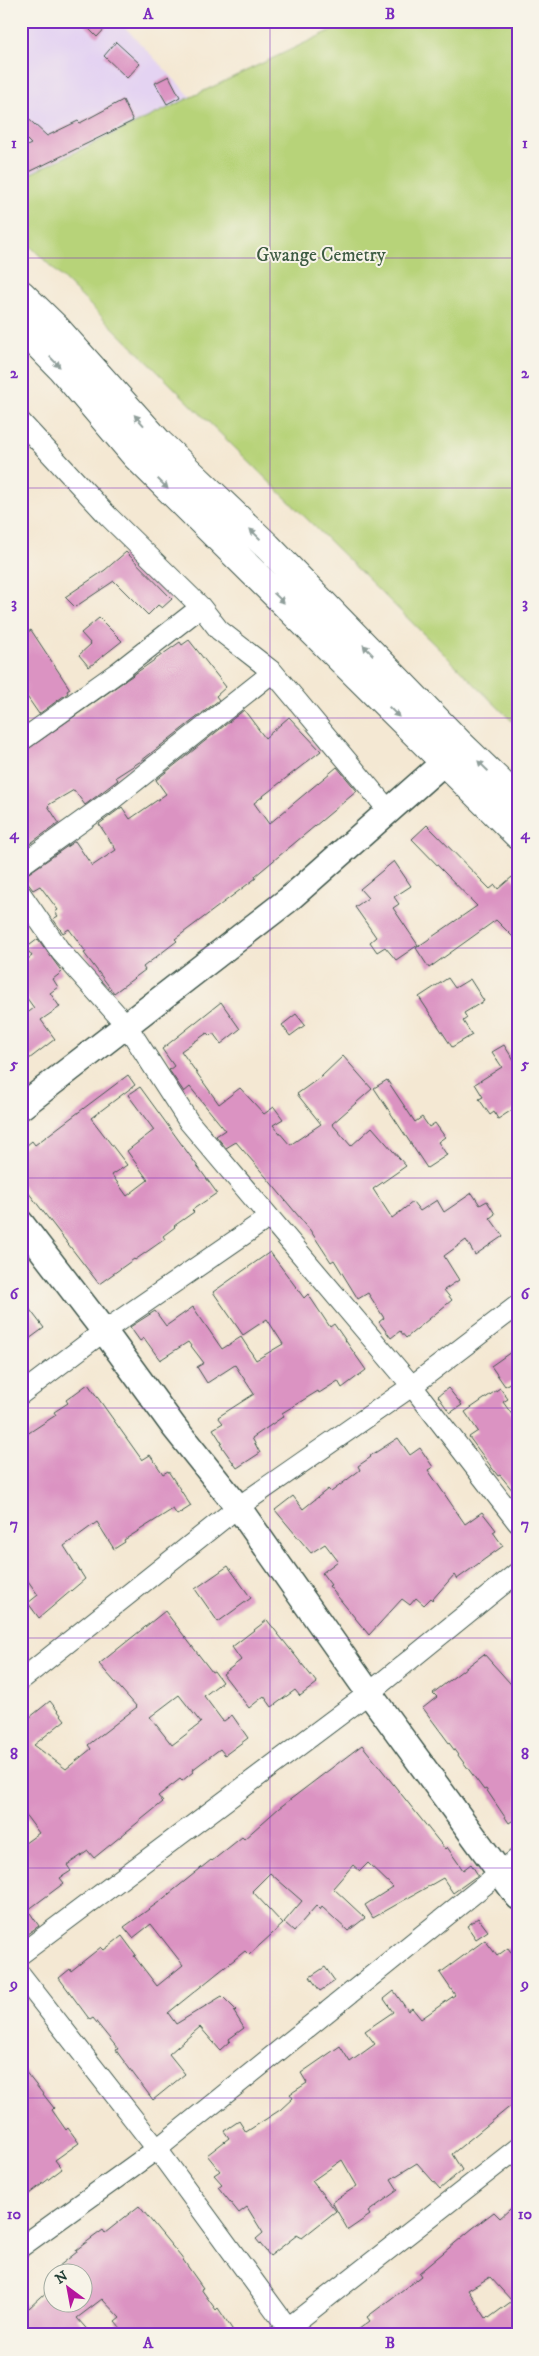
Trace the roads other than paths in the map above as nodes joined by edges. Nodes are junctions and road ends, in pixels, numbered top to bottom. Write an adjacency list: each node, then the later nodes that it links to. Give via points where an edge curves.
1 (21, 294): 7 (highway, one-way to 1, via 267,546 159,443 56,328)
2 (21, 327): 7 (highway, one-way to 7, via 61,368 135,455)
3 (21, 422): 4 (street, via 108,516)
4 (201, 607): 5 (street, via 219,630); 6 (street, via 118,672)
5 (273, 672): 9 (street); 11 (street, via 113,799)
6 (21, 741)
7 (451, 753): 8 (highway, one-way to 7); 9 (main road); 10 (highway)
8 (518, 800)
9 (389, 811): 13 (main road, via 288,900)
10 (518, 835)
11 (21, 865)
12 (21, 894): 13 (street, via 61,952)
13 (127, 1026): 14 (main road); 15 (street, via 189,1122)
14 (21, 1107)
15 (268, 1218): 18 (street); 19 (street)
16 (21, 1223): 18 (main road)
17 (518, 1305): 19 (street)
18 (104, 1331): 20 (street); 21 (main road)
19 (412, 1386): 21 (street); 22 (street)
20 (21, 1394)
21 (238, 1507): 24 (street); 25 (main road)
22 (518, 1523)
23 (518, 1572): 25 (street)
24 (21, 1680)
25 (369, 1693): 26 (main road); 28 (street)
26 (508, 1865): 27 (main road); 31 (street)
27 (518, 1897)
28 (21, 1954)
29 (21, 1975): 31 (street)
30 (518, 2148): 33 (street)
31 (158, 2149): 32 (street); 33 (street)
32 (21, 2247)
33 (287, 2332)

